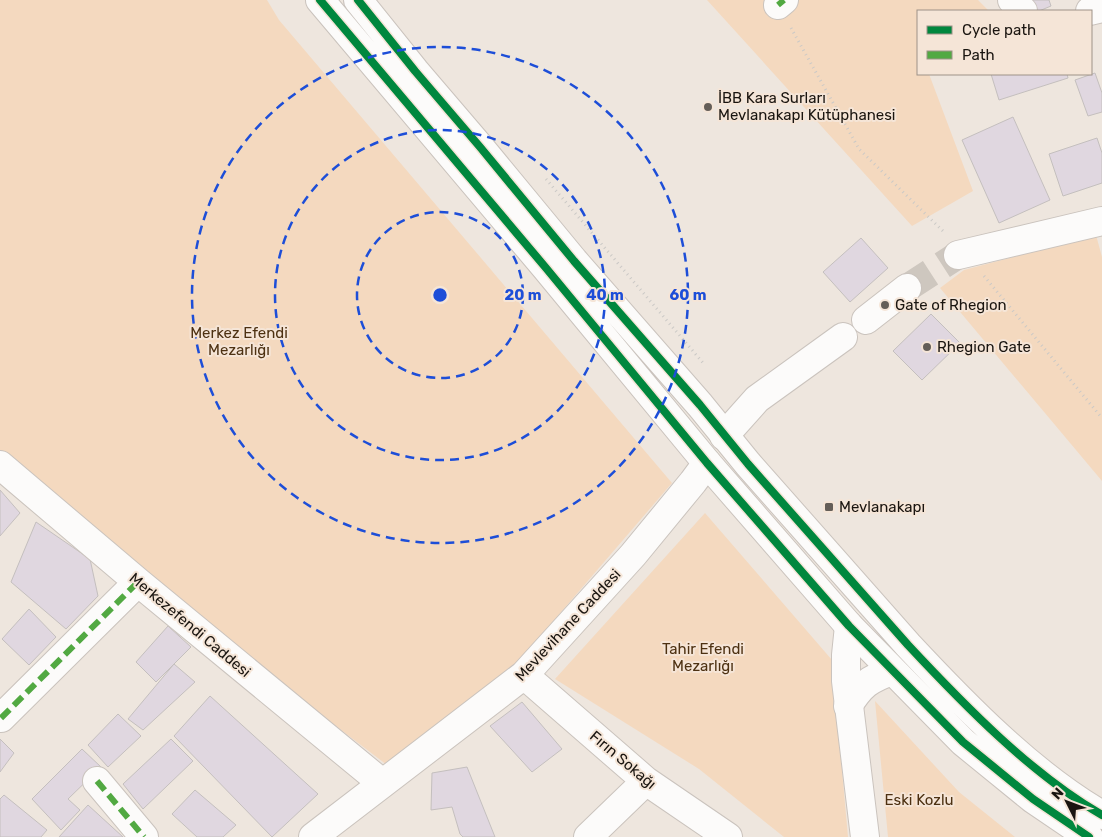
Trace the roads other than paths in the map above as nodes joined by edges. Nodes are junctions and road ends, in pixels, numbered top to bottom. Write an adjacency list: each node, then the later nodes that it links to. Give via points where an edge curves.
1 (320, 0): 11 (main road)
2 (358, 0): 10 (main road, via 414,71)
3 (1012, 0): 4 (main road)
4 (1021, 10)
5 (1102, 221): 6 (main road)
6 (961, 254)
7 (907, 288): 8 (main road)
8 (866, 320)
9 (843, 337): 10 (main road, Mevlevihane Caddesi, via 758,399)
10 (724, 436): 11 (main road, Mevlevihane Caddesi); 14 (main road)
11 (707, 463): 15 (main road); 17 (main road, Mevlevihane Caddesi, via 633,555)
12 (0, 465): 13 (main road, Merkezefendi Caddesi)
13 (138, 582): 19 (main road); 22 (main road, Merkezefendi Caddesi)
14 (859, 590): 15 (main road); 23 (main road, via 935,674 1020,755)
15 (849, 626): 16 (main road); 18 (main road)
16 (892, 671): 18 (main road, via 870,680); 29 (main road, via 970,748 1033,799)
17 (524, 675): 21 (main road, Fırın Sokağı); 22 (main road, Mevlevihane Caddesi)
18 (848, 706): 28 (main road)
19 (1, 718)
20 (97, 781): 24 (main road)
21 (646, 781): 26 (main road); 27 (main road, Fırın Sokağı)
22 (382, 783): 25 (main road, Mevlevihane Caddesi)
23 (1102, 815)
24 (144, 837)
25 (313, 837)
26 (588, 837)
27 (728, 837)
28 (866, 837)
29 (1090, 837)

